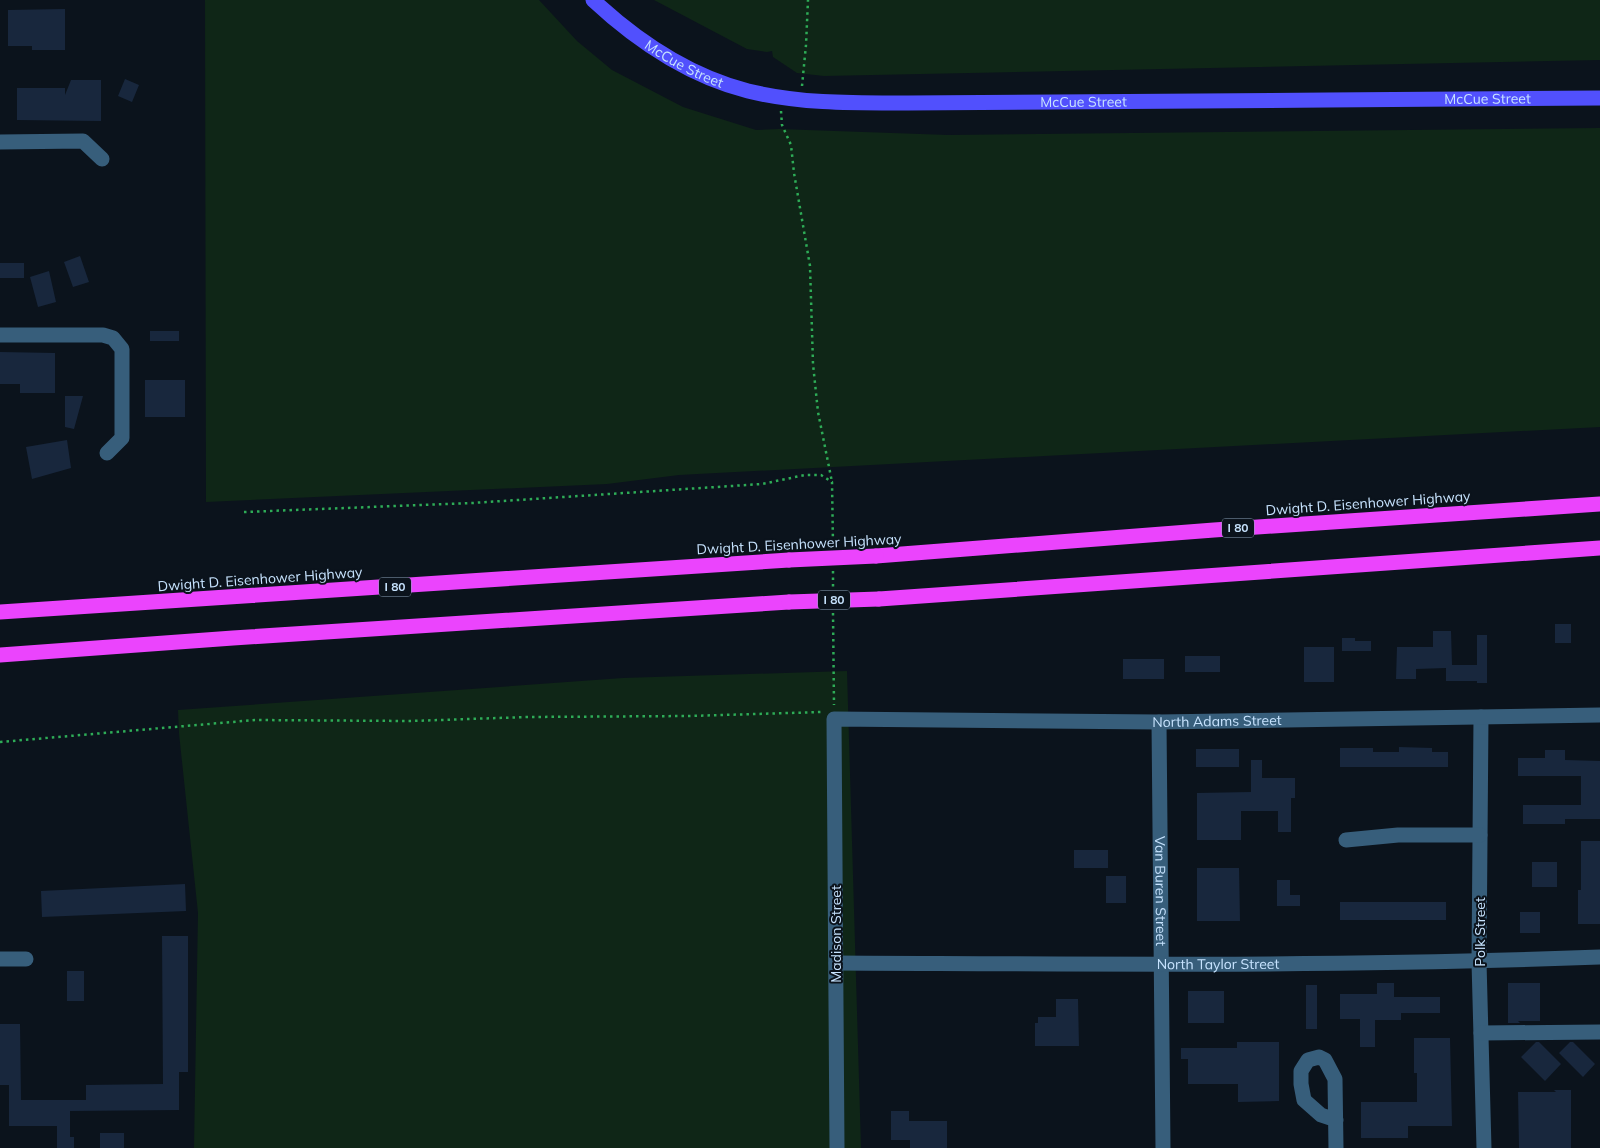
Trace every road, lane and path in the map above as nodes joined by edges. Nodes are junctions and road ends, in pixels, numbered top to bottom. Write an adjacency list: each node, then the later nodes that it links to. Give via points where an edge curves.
1 (593, 0): 3 (main road, McCue Street, via 613,19 681,65 717,81)
2 (808, 0): 5 (path)
3 (780, 97): 5 (main road, McCue Street); 10 (path, via 782,125 791,145 810,266 813,364 818,412)
4 (1600, 98): 5 (main road, McCue Street, via 869,103)
5 (800, 100)
6 (0, 142): 7 (street, via 83,141)
7 (102, 159)
8 (0, 335): 9 (street, via 103,335 113,338 122,349 122,438)
9 (107, 453)
10 (832, 482): 12 (path, via 821,475 805,475 762,484 472,503); 14 (path)
11 (1600, 504): 18 (highway, Dwight D. Eisenhower Highway / I 80, bridge, via 876,556)
12 (244, 512)
13 (1600, 548): 19 (highway, I 80, bridge, via 879,599 789,602)
14 (833, 550)
15 (833, 569): 16 (path)
16 (833, 589)
17 (833, 608): 21 (path)
18 (0, 612)
19 (0, 655)
20 (1600, 715): 22 (street, North Adams Street)
21 (834, 716): 23 (street, North Adams Street); 24 (path, via 255,720); 31 (street, Madison Street)
22 (1482, 717): 23 (street, North Adams Street); 25 (street, Polk Street)
23 (1159, 722): 32 (street, Van Buren Street)
24 (0, 742)
25 (1480, 835): 26 (street, via 1398,835); 30 (street, Polk Street)
26 (1346, 840)
27 (1600, 957): 30 (street, North Taylor Street)
28 (26, 958): 29 (street)
29 (0, 959)
30 (1479, 962): 32 (street, North Taylor Street); 34 (street, Polk Street)
31 (836, 963): 32 (street, North Taylor Street); 36 (street, Madison Street)
32 (1161, 964): 37 (street, Van Buren Street)
33 (1600, 1032): 34 (street)
34 (1481, 1033): 39 (street, Polk Street)
35 (1336, 1120): 38 (street)
36 (837, 1148)
37 (1162, 1148)
38 (1336, 1148)
39 (1484, 1148)

